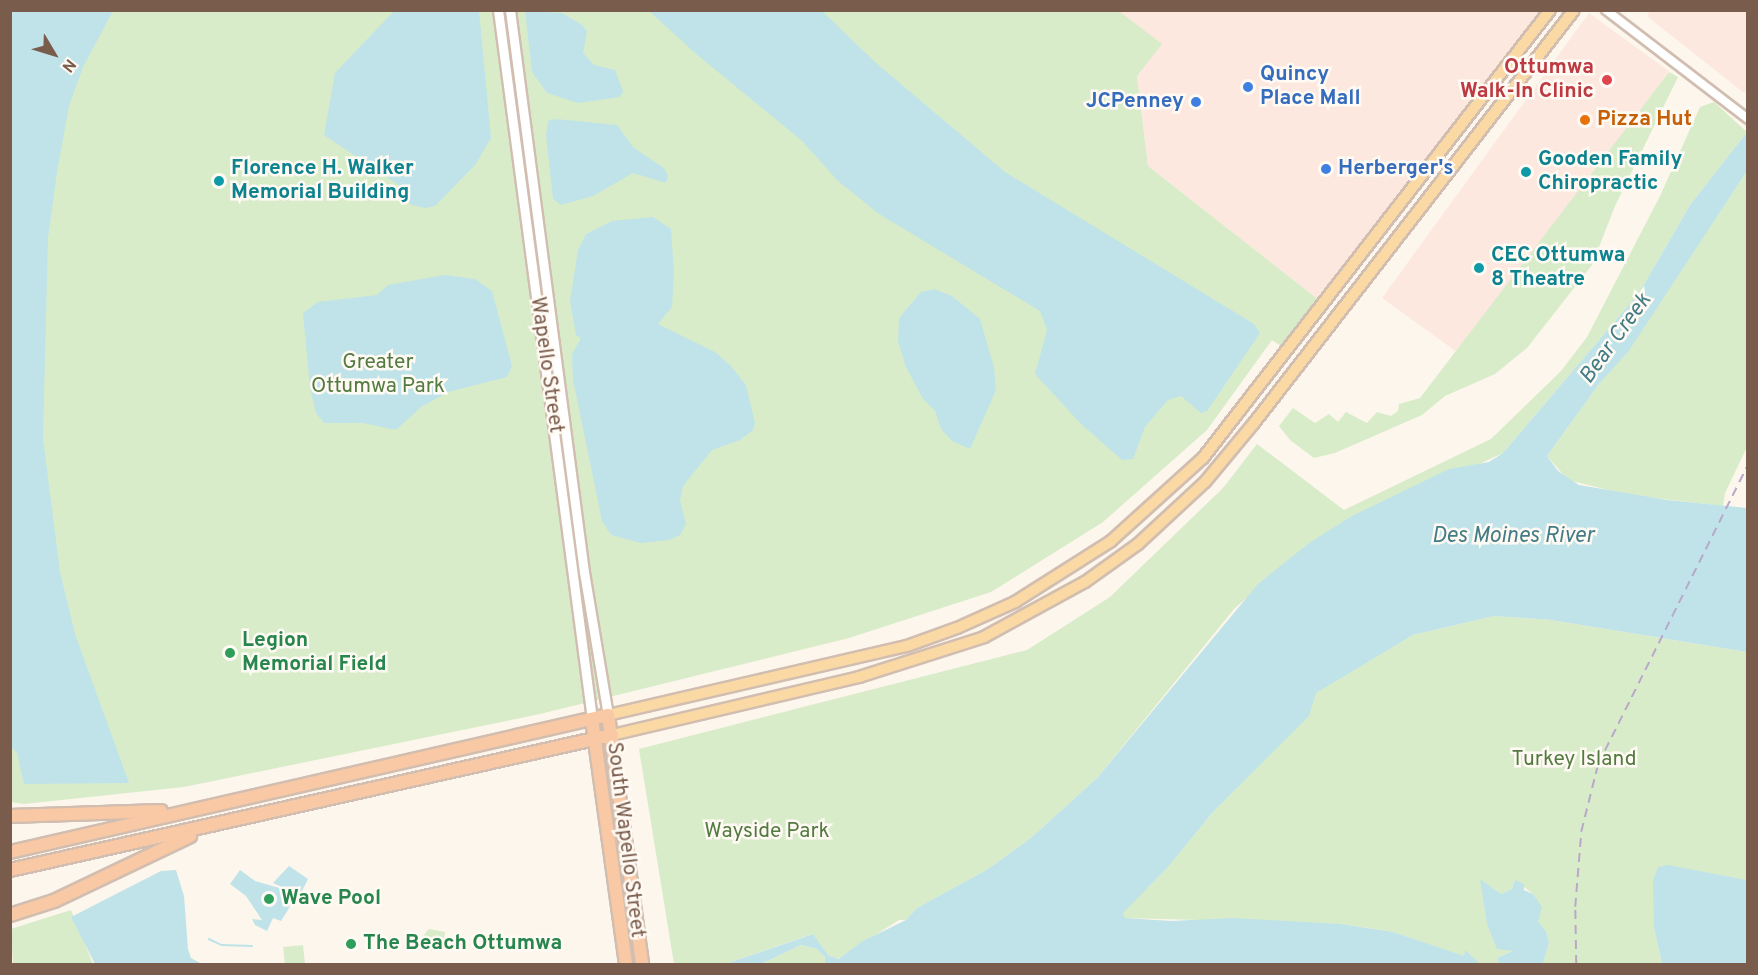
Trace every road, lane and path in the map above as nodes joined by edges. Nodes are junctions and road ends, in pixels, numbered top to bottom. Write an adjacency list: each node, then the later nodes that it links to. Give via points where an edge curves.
1 (498, 10): 8 (main road, Wapello Street)
2 (510, 10): 7 (main road, Wapello Street, via 584,572)
3 (1550, 10): 7 (main road, via 1203,458 1111,542 1015,602 907,646)
4 (1574, 10): 9 (main road, via 1254,423 1205,482 1138,544 1031,614 964,645 870,674)
5 (1606, 10): 6 (street)
6 (1748, 119)
7 (608, 715): 8 (highway); 9 (highway, South Wapello Street)
8 (592, 719): 10 (highway, South Wapello Street); 11 (highway)
9 (612, 735): 10 (highway); 18 (highway, South Wapello Street)
10 (594, 739): 13 (highway); 17 (highway, South Wapello Street)
11 (224, 802): 12 (highway, via 150,812); 14 (highway)
12 (10, 816)
13 (224, 822): 15 (highway); 16 (highway, via 54,901)
14 (10, 852)
15 (10, 870)
16 (10, 915)
17 (627, 964)
18 (642, 964)

